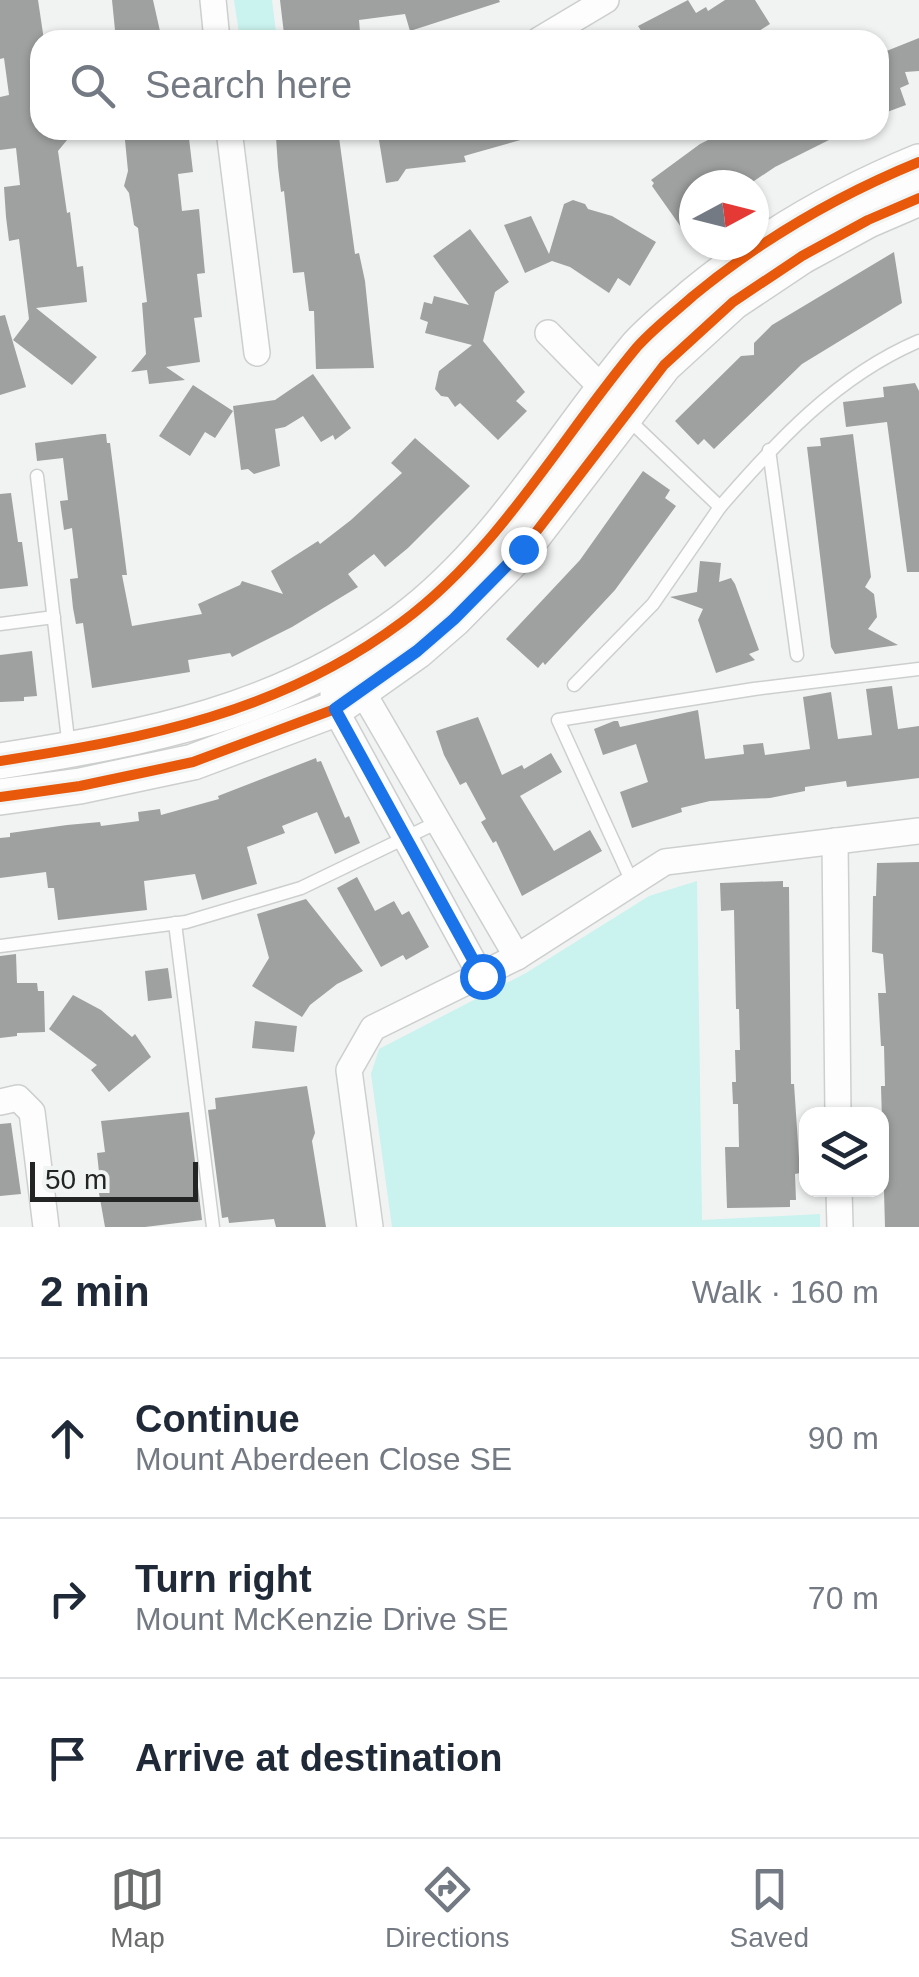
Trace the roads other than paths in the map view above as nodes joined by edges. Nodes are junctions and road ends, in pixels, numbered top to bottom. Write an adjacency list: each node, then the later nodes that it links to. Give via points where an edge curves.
1 (212, 0): 3 (street)
2 (606, 0): 4 (street)
3 (216, 30)
4 (556, 30)
5 (230, 140): 10 (street)
6 (919, 162): 11 (street, via 864,184 746,255 657,327)
7 (919, 198): 11 (street, via 802,256 733,302)
8 (548, 333): 11 (street)
9 (919, 341): 12 (lane, via 849,380)
10 (257, 353)
11 (613, 402): 14 (lane); 18 (street, via 443,586 402,622); 21 (street, via 523,549 454,619)
12 (769, 450): 14 (lane); 17 (lane)
13 (37, 476): 15 (lane)
14 (720, 507): 20 (lane, via 653,604)
15 (54, 616): 16 (lane); 22 (lane)
16 (0, 624)
17 (797, 655)
18 (328, 668): 21 (street); 22 (street, via 285,692 185,727)
19 (919, 669): 29 (lane, via 558,720)
20 (574, 685)
21 (349, 700): 24 (street, via 193,762); 25 (street); 27 (street)
22 (70, 750): 23 (street)
23 (0, 761)
24 (0, 797)
25 (438, 822): 27 (lane); 32 (street)
26 (919, 831): 28 (street)
27 (408, 838): 30 (lane, via 301,888); 33 (street)
28 (835, 842): 29 (street, via 665,862); 35 (street)
29 (632, 882): 32 (street)
30 (175, 924): 31 (lane); 38 (lane)
31 (0, 946)
32 (517, 957): 33 (street)
33 (482, 976): 39 (street, via 373,1028 348,1070)
34 (0, 1102): 37 (street, via 18,1098 32,1112)
35 (838, 1107)
36 (839, 1197): 40 (street)
37 (46, 1227)
38 (213, 1227)
39 (370, 1227)
40 (840, 1227)

